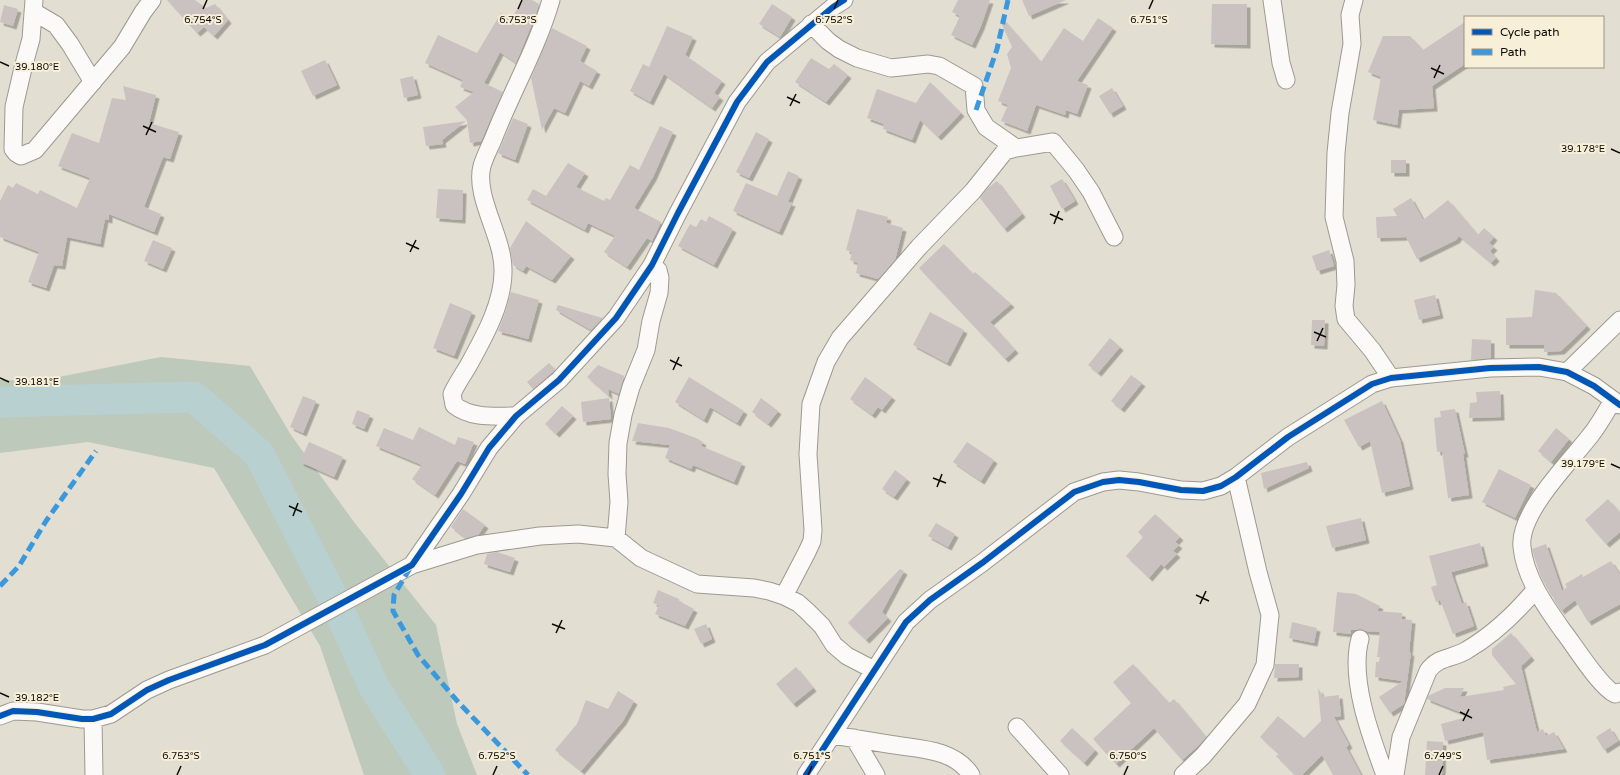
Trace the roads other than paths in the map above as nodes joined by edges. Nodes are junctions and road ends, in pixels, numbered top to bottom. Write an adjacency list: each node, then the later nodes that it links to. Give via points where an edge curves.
1 (152, 0): 9 (street, via 122,47)
2 (551, 0): 17 (street, via 533,49 506,106 482,167 484,197 504,269 499,301 452,394 454,405 462,411 477,415)
3 (1272, 0): 8 (street)
4 (1354, 0): 15 (street, via 1350,15 1352,44 1336,153 1334,217 1345,261 1346,319)
5 (834, 2): 7 (street)
6 (34, 6): 9 (street, via 56,26 70,44); 9 (street, via 31,39 14,107 12,149 16,154 21,156 34,150)
7 (811, 24): 10 (street, via 828,41 857,58 891,68 928,64 950,71 974,86 976,110 986,127); 12 (street, via 767,62 737,102)
8 (1286, 80)
9 (92, 82)
10 (1016, 148): 11 (street, via 1053,142 1091,192); 22 (street, via 1005,151 973,191 919,247 840,338 826,362 811,404 808,454 812,541)
11 (1114, 238)
12 (652, 265): 17 (street, via 616,318 559,380); 19 (street, via 658,270 659,293 646,350 623,415 618,443 619,502)
13 (1620, 320): 14 (street)
14 (1568, 372): 15 (street, via 1539,367 1490,368); 16 (street)
15 (1392, 378): 18 (street, via 1372,384 1288,437)
16 (1617, 402): 21 (street, via 1540,499 1528,520 1523,532 1522,547)
17 (516, 416): 20 (street, via 489,448)
18 (1236, 477): 24 (street, via 1221,486 1203,491 1119,480 1074,492 930,600 906,622); 36 (street, via 1270,616 1265,665 1247,704 1203,756)
19 (616, 538): 20 (street, via 578,534 540,536 477,545); 22 (street, via 641,558 697,584 754,588)
20 (412, 565): 27 (street, via 265,645 170,680 148,690 111,714)
21 (1536, 589): 25 (street, via 1594,673 1609,690 1615,694); 38 (street, via 1515,613 1488,636 1466,651 1433,664 1401,737)
22 (784, 596): 24 (street, via 807,611 822,626 834,645 847,656)
23 (1360, 638): 37 (street, via 1356,665 1358,678 1374,744)
24 (874, 670): 29 (street)
25 (1620, 692)
26 (0, 716): 27 (street, via 13,711 37,712)
27 (93, 720): 31 (street)
28 (1017, 727): 35 (street)
29 (833, 735): 30 (street); 32 (street)
30 (854, 738): 33 (street); 34 (street, via 930,750 962,763)
31 (94, 775)
32 (806, 775)
33 (876, 775)
34 (971, 775)
35 (1060, 775)
36 (1183, 775)
37 (1385, 775)
38 (1395, 775)

